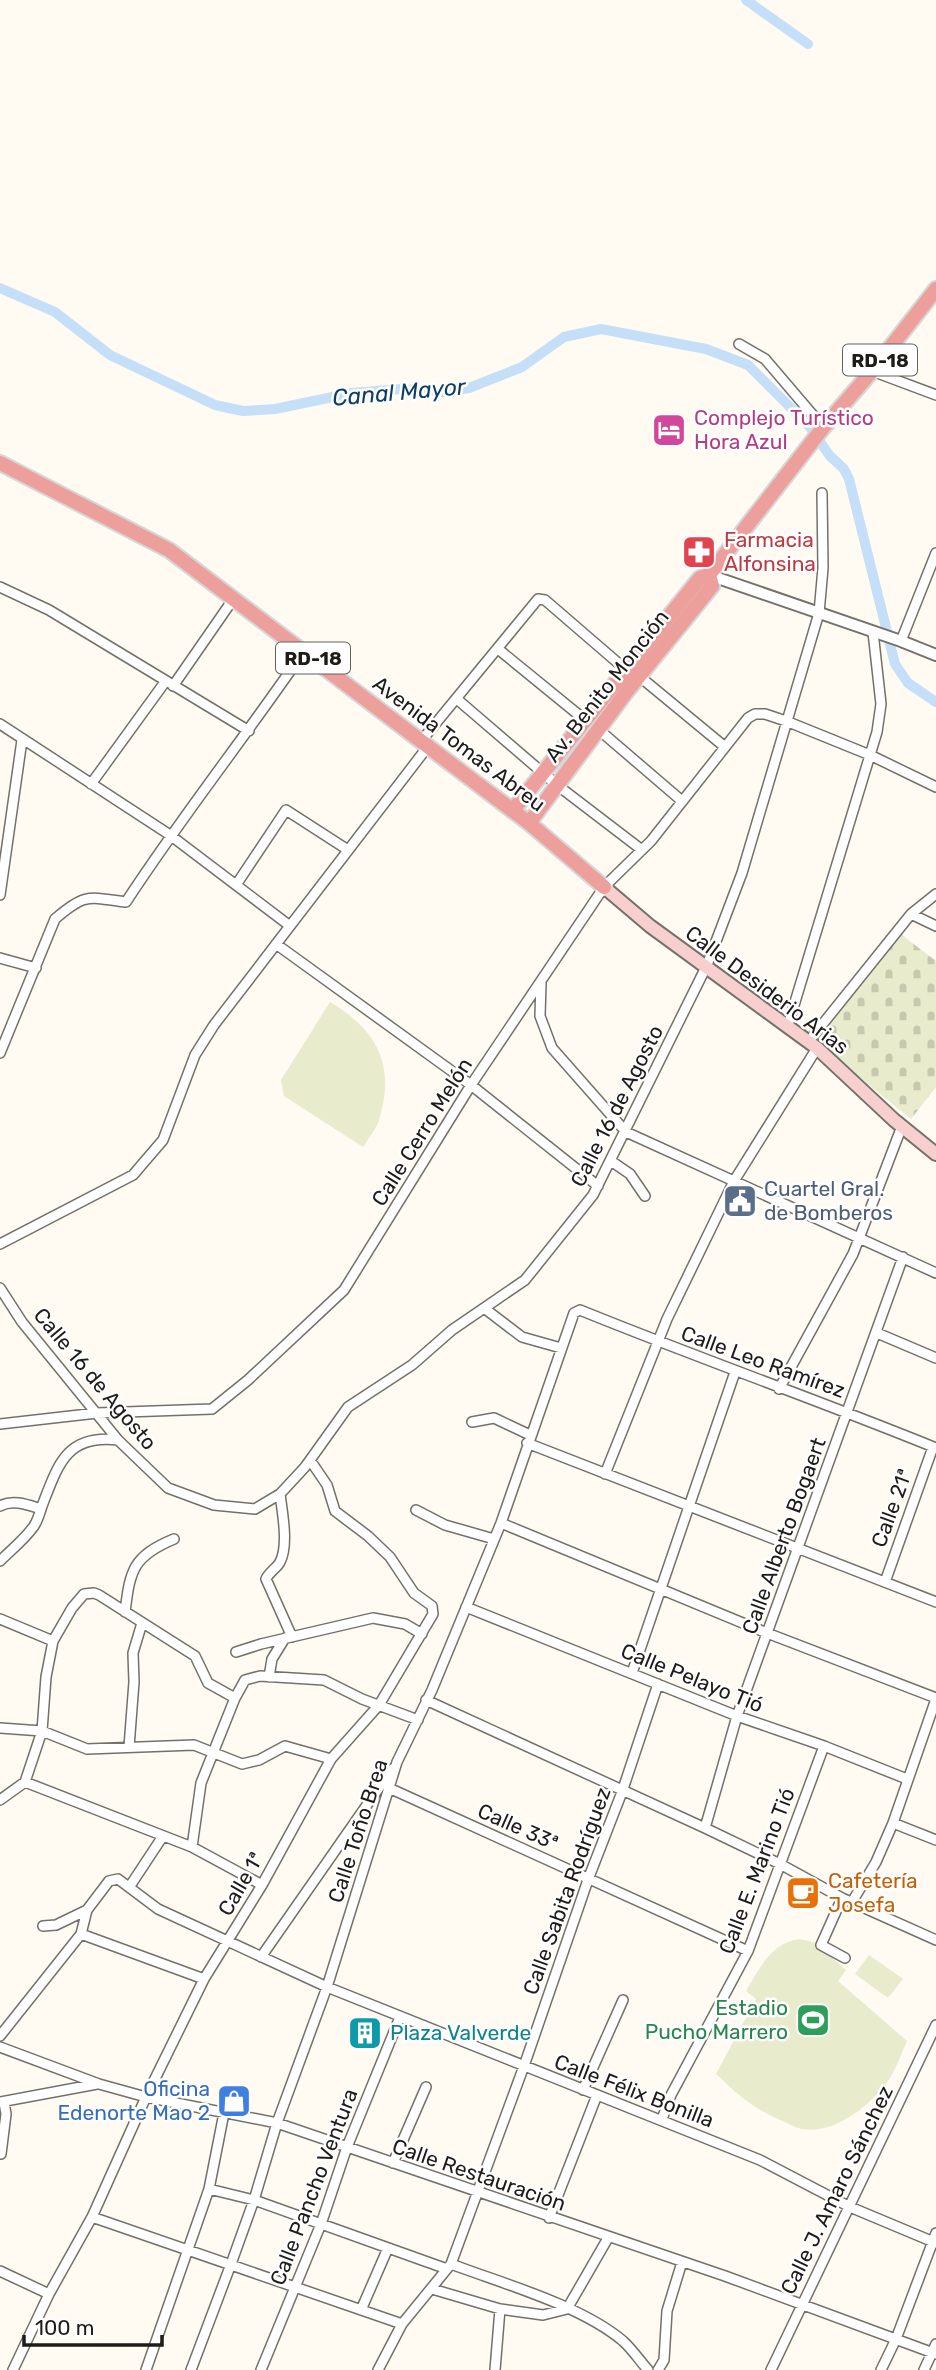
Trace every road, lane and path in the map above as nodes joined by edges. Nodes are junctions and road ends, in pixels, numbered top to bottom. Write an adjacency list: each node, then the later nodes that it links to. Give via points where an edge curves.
1 (936, 289): 3 (main road, Av. Benito Monción / RD-18)
2 (739, 344): 5 (street, via 765,359)
3 (872, 371): 4 (street); 5 (main road, Av. Benito Monción / RD-18)
4 (936, 395)
5 (822, 428): 9 (main road, Av. Benito Monción / RD-18)
6 (2, 468): 11 (main road, Avenida Tomas Abreu / RD-18, via 169,550)
7 (822, 493): 12 (street, Calle 16 de Agosto)
8 (936, 553): 14 (street)
9 (709, 575): 12 (street); 18 (main road, Av. Benito Monción / RD-18, via 700,578); 19 (main road, Av. Benito Monción / RD-18, via 712,586)
10 (0, 587): 20 (street, via 49,610)
11 (233, 598): 16 (main road, Avenida Tomas Abreu / RD-18); 20 (street)
12 (819, 613): 13 (street); 23 (street, Calle 16 de Agosto)
13 (876, 633): 14 (street); 30 (street, via 881,704)
14 (900, 641): 17 (street)
15 (498, 649): 18 (street, via 533,603 545,600); 21 (street); 22 (street)
16 (304, 651): 26 (street); 28 (main road, Avenida Tomas Abreu / RD-18)
17 (936, 656)
18 (625, 669): 22 (main road, Av. Benito Monción / RD-18)
19 (639, 676): 25 (main road, Av. Benito Monción / RD-18); 29 (street)
20 (169, 684): 26 (street); 32 (street)
21 (458, 700): 28 (street); 31 (street)
22 (585, 720): 31 (main road, Av. Benito Monción / RD-18)
23 (786, 721): 29 (street, Calle Cerro Melón, via 755,714); 30 (street); 51 (street, Calle 16 de Agosto, via 742,873)
24 (0, 724): 27 (street)
25 (598, 729): 33 (main road, Av. Benito Monción / RD-18); 35 (street)
26 (249, 731): 38 (street)
27 (22, 740): 32 (street); 39 (street)
28 (425, 743): 36 (main road, Avenida Tomas Abreu / RD-18); 40 (street)
29 (725, 747): 35 (street, Calle Cerro Melón)
30 (870, 755): 34 (street); 54 (street)
31 (544, 774): 33 (street); 36 (main road, Av. Benito Monción / RD-18)
32 (91, 784): 38 (street)
33 (557, 785): 37 (main road, Av. Benito Monción / RD-18); 41 (street)
34 (936, 787)
35 (682, 801): 41 (street, Calle Cerro Melón)
36 (513, 810): 37 (main road, Avenida Tomas Abreu / RD-18)
37 (529, 822): 43 (main road, Avenida Tomas Abreu / RD-18)
38 (170, 835): 42 (street); 52 (street, via 126,902 84,898 55,919)
39 (4, 849): 45 (street)
40 (348, 850): 42 (street, via 286,810); 47 (street)
41 (642, 850): 43 (street, Calle Cerro Melón)
42 (236, 885): 47 (street)
43 (604, 887): 51 (main road, Calle Desiderio Arias); 53 (street, Calle Cerro Melón)
44 (936, 894): 46 (street)
45 (0, 895)
46 (911, 914): 48 (street); 55 (street)
47 (290, 926): 49 (street)
48 (936, 926)
49 (276, 944): 57 (street); 66 (street, via 195,1055 163,1140 133,1175)
50 (0, 958): 52 (street)
51 (707, 965): 54 (main road, Calle Desiderio Arias); 59 (street, Calle 16 de Agosto)
52 (36, 968): 56 (street)
53 (541, 981): 57 (street, Calle Cerro Melón); 59 (street, via 540,1016 552,1048)
54 (788, 1026): 55 (main road, Calle Desiderio Arias)
55 (813, 1044): 58 (main road, Calle Desiderio Arias); 62 (street)
56 (0, 1053)
57 (471, 1085): 63 (street); 78 (street, Calle Cerro Melón, via 344,1290 248,1380 212,1409)
58 (902, 1126): 60 (main road, Calle Desiderio Arias); 65 (street)
59 (626, 1132): 61 (street, Calle 16 de Agosto); 62 (street)
60 (936, 1154)
61 (611, 1161): 63 (street, Calle 16 de Agosto); 64 (street, via 630,1174)
62 (734, 1181): 65 (street); 73 (street)
63 (598, 1185): 70 (street, Calle 16 de Agosto, via 525,1280)
64 (645, 1196)
65 (860, 1237): 67 (street); 77 (street)
66 (0, 1244)
67 (903, 1257): 68 (street); 72 (street, Calle Alberto Bogaert)
68 (936, 1273)
69 (0, 1288): 78 (street, Calle 16 de Agosto)
70 (484, 1308): 74 (street, via 522,1337); 85 (street, Calle 16 de Agosto, via 412,1365 348,1407)
71 (577, 1311): 73 (street, Calle Leo Ramírez); 74 (street, Calle Toño Brea)
72 (877, 1333): 75 (street); 79 (street, Calle Alberto Bogaert)
73 (658, 1342): 76 (street, Calle Leo Ramírez); 86 (street)
74 (561, 1348): 82 (street, Calle Toño Brea)
75 (936, 1358)
76 (735, 1372): 77 (street, Calle Leo Ramírez); 89 (street)
77 (779, 1388): 79 (street, Calle Leo Ramírez)
78 (97, 1413): 81 (street, Calle Cerro Melón); 83 (street, Calle 16 de Agosto)
79 (848, 1413): 84 (street, Calle Leo Ramírez); 95 (street, Calle Alberto Bogaert)
80 (472, 1422): 82 (street, via 494,1418)
81 (0, 1424)
82 (529, 1439): 86 (street); 92 (street, Calle Toño Brea)
83 (118, 1440): 87 (street, Calle 16 de Agosto, via 169,1488 214,1505 255,1508); 90 (street, via 100,1438 73,1448 62,1460)
84 (934, 1447): 97 (street, Calle 21ª)
85 (310, 1460): 87 (street, Calle 16 de Agosto); 105 (street, Calle 1ª, via 327,1485 335,1511 390,1557 414,1593 433,1608)
86 (605, 1474): 89 (street)
87 (280, 1494): 106 (street, via 282,1553 267,1584)
88 (0, 1506): 90 (street, via 18,1503)
89 (688, 1507): 95 (street); 98 (street)
90 (41, 1509): 96 (street, via 35,1525)
91 (416, 1510): 94 (street, via 445,1525)
92 (501, 1523): 94 (street, Calle Toño Brea); 98 (street)
93 (174, 1539): 101 (street, via 141,1558 132,1574)
94 (494, 1539): 100 (street, Calle Toño Brea)
95 (799, 1548): 97 (street); 104 (street, Calle Alberto Bogaert)
96 (0, 1561)
97 (885, 1582): 99 (street)
98 (662, 1589): 104 (street); 109 (street)
99 (936, 1602)
100 (466, 1607): 109 (street, Calle Pelayo Tió); 114 (street, Calle Toño Brea)
101 (125, 1612): 103 (street); 107 (street, via 94,1593 84,1594)
102 (0, 1619): 107 (street)
103 (142, 1623): 112 (street, via 195,1656 208,1683); 121 (street, via 132,1653)
104 (767, 1633): 113 (street); 116 (street, Calle Alberto Bogaert)
105 (422, 1634): 106 (street, via 405,1624 373,1618); 115 (street, Calle 1ª)
106 (288, 1638): 108 (street); 110 (street, via 272,1659)
107 (53, 1641): 119 (street)
108 (236, 1652)
109 (632, 1673): 111 (street, Calle Pelayo Tió)
110 (269, 1676): 112 (street, via 246,1680); 115 (street, via 324,1681)
111 (658, 1684): 116 (street, Calle Pelayo Tió); 128 (street, Calle Sabita Rodríguez)
112 (234, 1698): 122 (street)
113 (936, 1698): 125 (street)
114 (426, 1700): 117 (street, Calle Toño Brea); 128 (street)
115 (379, 1704): 117 (street); 123 (street, Calle 1ª)
116 (737, 1716): 120 (street, Calle Pelayo Tió); 131 (street, Calle Alberto Bogaert)
117 (418, 1720): 124 (street, Calle Toño Brea)
118 (0, 1728): 119 (street)
119 (42, 1731): 121 (street, via 87,1749); 126 (street)
120 (824, 1746): 125 (street, Calle Pelayo Tió); 135 (street, Calle E. Marino Tió)
121 (128, 1747): 122 (street, via 194,1745)
122 (211, 1753): 123 (street, via 242,1764 285,1746); 134 (street, via 201,1783)
123 (331, 1759): 137 (street, Calle 1ª)
124 (397, 1762): 127 (street, Calle Toño Brea); 146 (street)
125 (907, 1779): 130 (street)
126 (25, 1782): 129 (street); 132 (street)
127 (389, 1788): 136 (street, Calle 33ª); 149 (street, Calle Toño Brea)
128 (622, 1792): 131 (street); 136 (street, Calle Sabita Rodríguez)
129 (3, 1795)
130 (893, 1823): 133 (street); 139 (street, via 876,1862)
131 (705, 1828): 135 (street)
132 (163, 1836): 134 (street); 138 (street)
133 (936, 1840)
134 (192, 1847): 137 (street)
135 (780, 1864): 139 (street); 145 (street, Calle E. Marino Tió)
136 (589, 1877): 145 (street, Calle 33ª); 155 (street, Calle Sabita Rodríguez)
137 (262, 1885): 144 (street, Calle 1ª)
138 (130, 1886): 140 (street, via 118,1879 109,1881); 144 (street, Calle Félix Bonilla, via 158,1909)
139 (847, 1900): 143 (street); 147 (street, via 821,1945)
140 (87, 1910): 141 (street, via 56,1925); 142 (street)
141 (43, 1926)
142 (81, 1934): 148 (street); 153 (street)
143 (936, 1940)
144 (228, 1941): 146 (street, Calle Félix Bonilla); 148 (street, Calle 1ª)
145 (748, 1951): 163 (street, Calle E. Marino Tió)
146 (261, 1957): 149 (street, Calle Félix Bonilla)
147 (845, 1958)
148 (204, 1979): 160 (street, Calle 1ª)
149 (327, 1987): 151 (street, Calle Félix Bonilla); 164 (street, Calle Toño Brea)
150 (623, 2000): 158 (street)
151 (400, 2017): 155 (street, Calle Félix Bonilla); 165 (street, Calle Pancho Ventura)
152 (936, 2025): 171 (street, Calle J. Amaro Sánchez)
153 (0, 2036)
154 (0, 2047): 156 (street)
155 (524, 2066): 158 (street, Calle Félix Bonilla); 169 (street, Calle Sabita Rodríguez)
156 (99, 2084): 160 (street, Calle Restauración); 161 (street, Calle Restauración)
157 (426, 2087): 167 (street)
158 (583, 2090): 159 (street, Calle Félix Bonilla)
159 (597, 2095): 163 (street, Calle Félix Bonilla); 173 (street)
160 (146, 2097): 162 (street, Calle Restauración); 172 (street, Calle 1ª)
161 (2, 2102): 166 (street, via 6,2114)
162 (224, 2113): 164 (street, Calle Restauración); 168 (street)
163 (662, 2119): 171 (street, Calle Félix Bonilla, via 760,2160)
164 (277, 2123): 165 (street, Calle Restauración); 170 (street, Calle Toño Brea)
165 (347, 2147): 167 (street, Calle Restauración); 174 (street, Calle Pancho Ventura)
166 (1, 2154)
167 (393, 2163): 169 (street, Calle Restauración)
168 (209, 2189): 170 (street); 178 (street)
169 (476, 2192): 173 (street, Calle Restauración); 181 (street, Calle Sabita Rodríguez)
170 (254, 2200): 174 (street); 180 (street, Calle Toño Brea)
171 (850, 2207): 176 (street, Calle Félix Bonilla); 186 (street, Calle J. Amaro Sánchez)
172 (92, 2217): 178 (street); 185 (street, Calle 1ª)
173 (549, 2218): 175 (street, Calle Restauración)
174 (321, 2224): 177 (street); 183 (street, Calle Pancho Ventura)
175 (608, 2238): 179 (street, Calle Restauración); 188 (street)
176 (935, 2240): 191 (street)
177 (388, 2248): 181 (street); 189 (street)
178 (189, 2249): 180 (street); 194 (street)
179 (681, 2262): 186 (street, Calle Restauración); 200 (street, via 667,2311 664,2360)
180 (232, 2264): 183 (street); 195 (street, Calle Toño Brea)
181 (449, 2266): 184 (street, Calle Sabita Rodríguez); 188 (street)
182 (0, 2271): 185 (street)
183 (295, 2287): 189 (street); 196 (street, Calle Pancho Ventura)
184 (432, 2289): 187 (street); 190 (street, Calle Sabita Rodríguez)
185 (49, 2294): 193 (street, Calle 1ª)
186 (801, 2304): 191 (street, Calle Restauración); 201 (street, Calle J. Amaro Sánchez)
187 (500, 2309): 188 (street, via 543,2315); 198 (street)
188 (567, 2309): 199 (street, via 624,2342)
189 (361, 2310): 190 (street)
190 (402, 2324): 197 (street, Calle Sabita Rodríguez)
191 (896, 2339): 192 (street, Calle Restauración); 202 (street)
192 (935, 2350): 203 (street)
193 (13, 2370)
194 (146, 2370)
195 (191, 2370)
196 (261, 2370)
197 (378, 2370)
198 (495, 2370)
199 (648, 2370)
200 (658, 2370)
201 (771, 2370)
202 (881, 2370)
203 (924, 2370)

